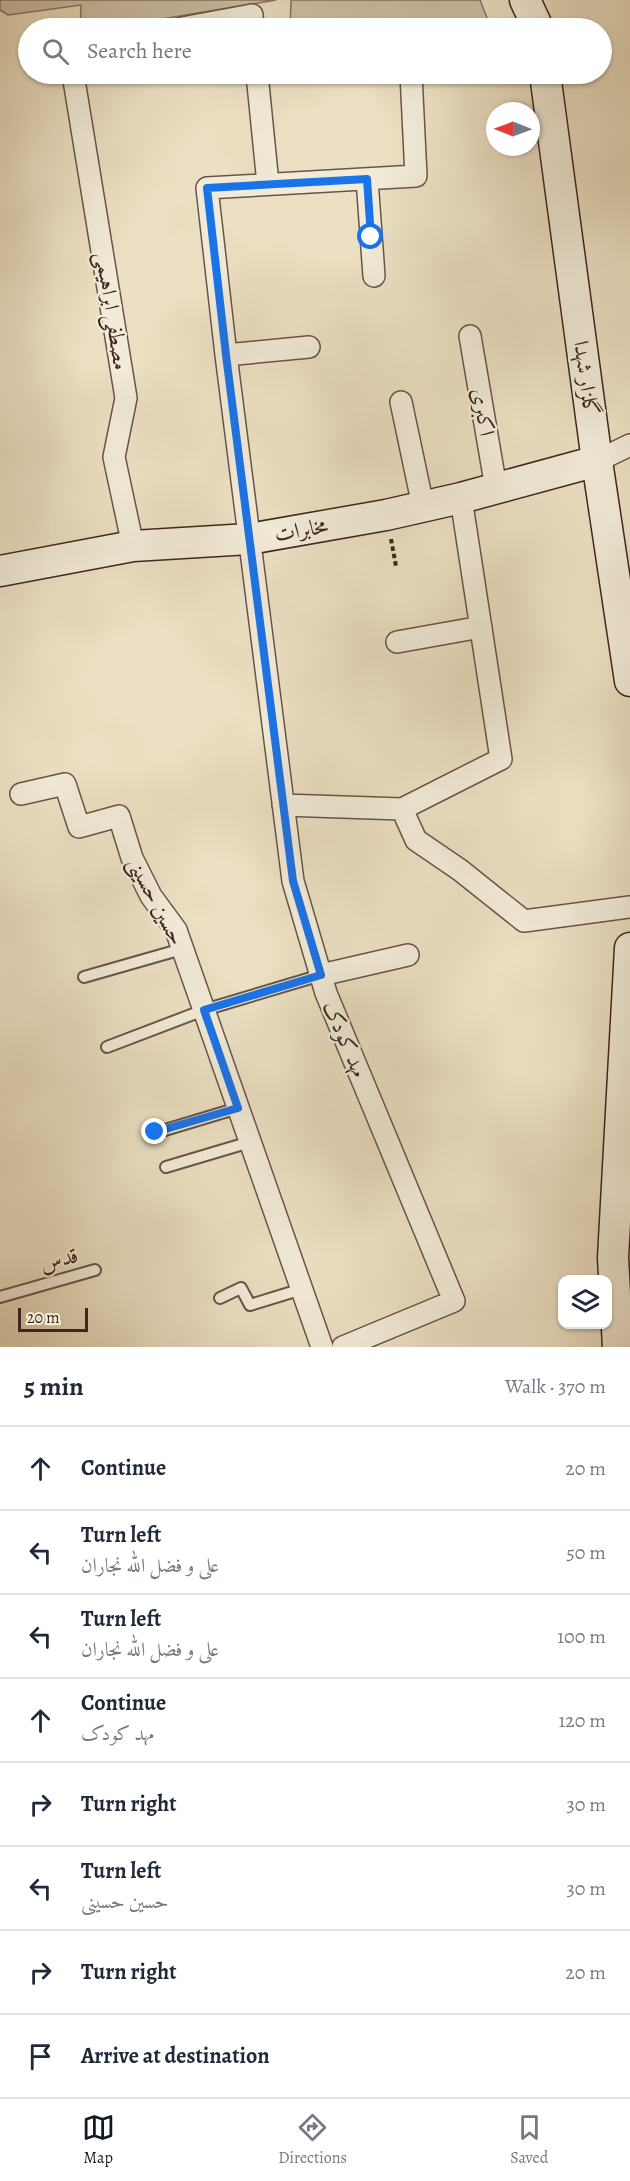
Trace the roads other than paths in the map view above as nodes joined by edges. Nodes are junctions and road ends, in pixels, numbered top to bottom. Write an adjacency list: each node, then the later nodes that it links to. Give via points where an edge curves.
1 (525, 0): 4 (street)
2 (236, 18): 3 (street)
3 (252, 18)
4 (533, 18)
5 (75, 84): 22 (street, مصطفی ابراهیمی, via 126,398 114,457)
6 (258, 84): 10 (street)
7 (411, 84): 9 (street, via 416,176)
8 (546, 84): 17 (street, گلزار شهدا)
9 (367, 179): 10 (street); 11 (street)
10 (268, 184): 14 (street, مهد کودک, via 207,188)
11 (374, 276)
12 (470, 336): 18 (street, اکبری)
13 (309, 347): 14 (street)
14 (226, 355): 21 (street, مهد کودک)
15 (401, 402): 20 (street)
16 (630, 445): 17 (street)
17 (597, 461): 18 (street, مخابرات); 26 (street, گلزار شهدا)
18 (496, 489): 19 (street, مخابرات)
19 (461, 498): 20 (street, مخابرات); 24 (street)
20 (423, 506): 21 (street, مخابرات)
21 (249, 539): 22 (street, مخابرات); 28 (street, مهد کودک)
22 (133, 546): 23 (street, مخابرات)
23 (0, 571)
24 (481, 627): 25 (street); 29 (street, via 501,759)
25 (397, 642)
26 (630, 681)
27 (21, 794): 32 (street, حسین حسینی, via 65,784 79,827 119,816 132,858 151,896 176,930)
28 (283, 805): 29 (street); 34 (street, مهد کودک, via 293,881)
29 (402, 808): 30 (street, via 416,840 524,921)
30 (630, 908)
31 (630, 948): 41 (street)
32 (182, 949): 35 (lane); 36 (street, حسین حسینی)
33 (408, 955): 34 (street)
34 (321, 975): 36 (lane); 48 (street, مهد کودک, via 454,1301)
35 (84, 978)
36 (204, 1010): 37 (lane); 38 (street, حسین حسینی)
37 (107, 1047)
38 (238, 1108): 39 (lane); 40 (street, حسین حسینی)
39 (155, 1132)
40 (250, 1142): 42 (lane); 44 (street, حسین حسینی)
41 (623, 1158): 49 (street, via 613,1258)
42 (166, 1167)
43 (95, 1270): 45 (lane, قدس)
44 (302, 1289): 46 (lane, via 250,1305 241,1288); 47 (street, حسین حسینی)
45 (0, 1297)
46 (220, 1298)
47 (322, 1347)
48 (343, 1347)
49 (618, 1347)

